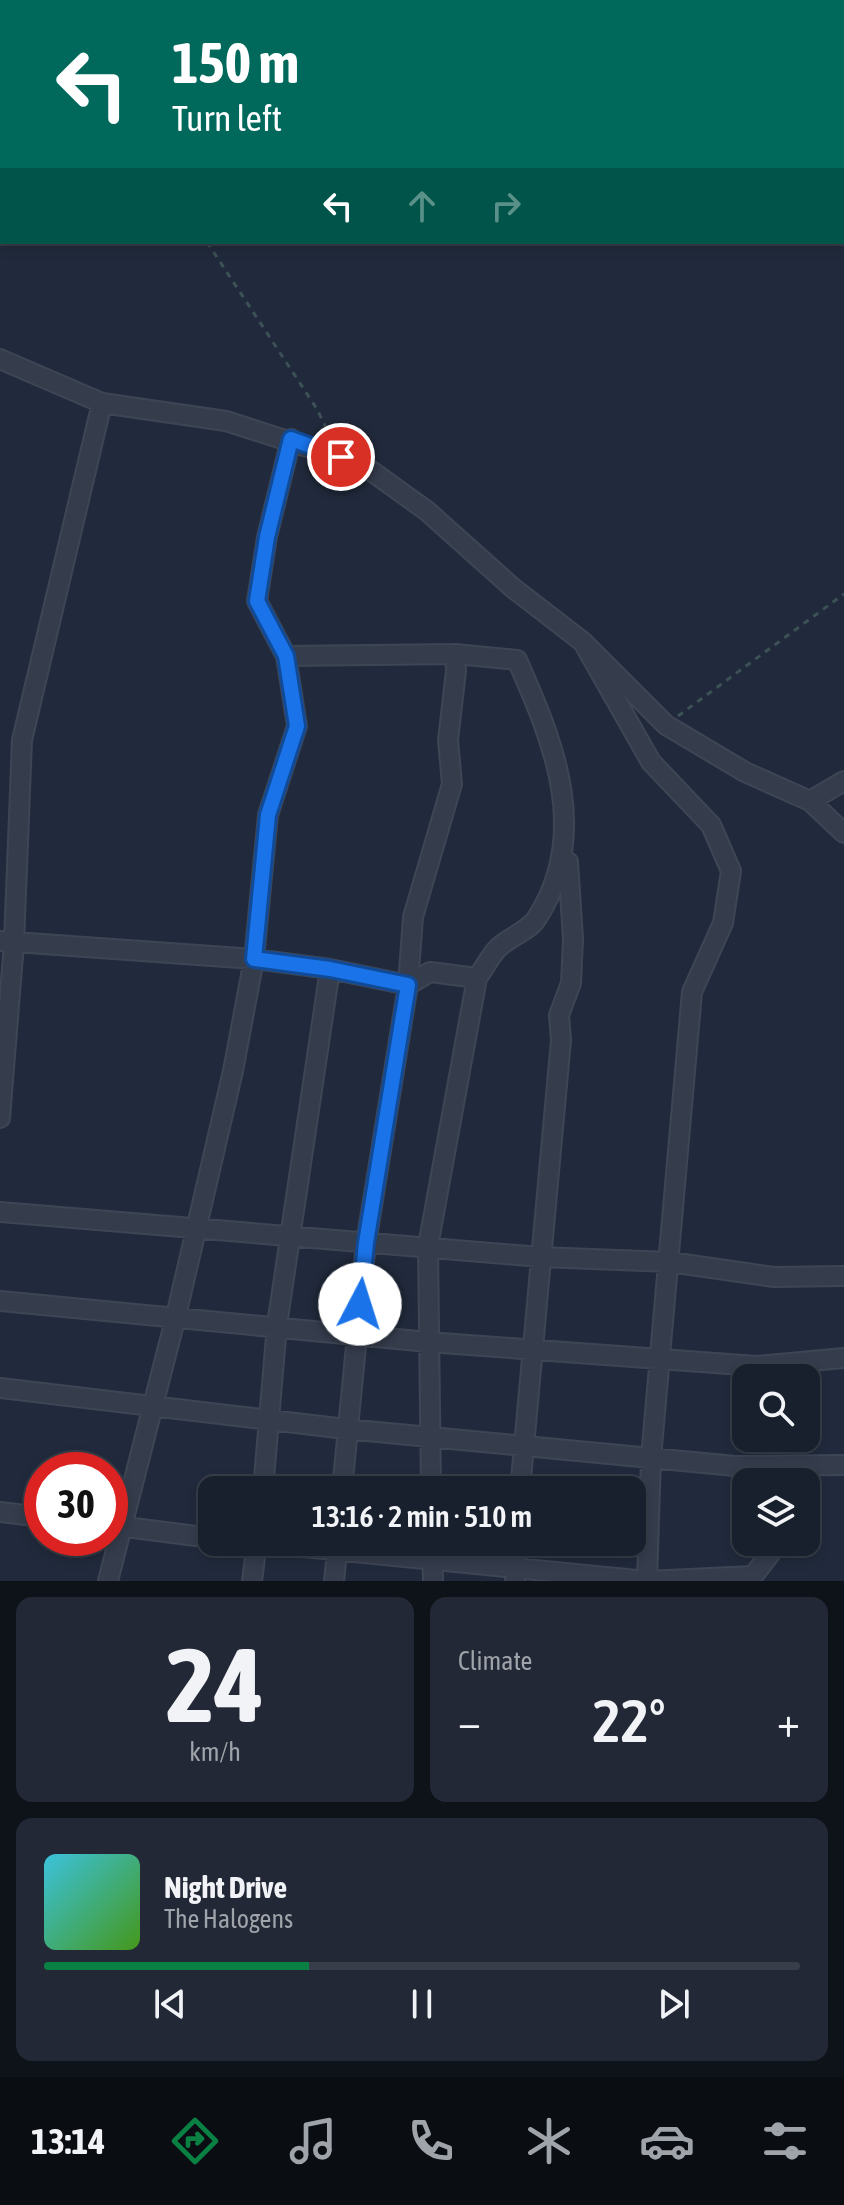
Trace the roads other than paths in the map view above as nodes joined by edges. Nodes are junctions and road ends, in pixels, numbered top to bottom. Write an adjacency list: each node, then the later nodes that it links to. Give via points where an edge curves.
1 (0, 359): 2 (street)
2 (102, 403): 3 (street, via 226,421); 11 (street, via 22,740)
3 (291, 439): 4 (street, via 363,465 427,511); 6 (street, via 257,601)
4 (583, 642): 8 (street, via 666,725 745,772); 23 (street, via 651,762 711,825 731,871 723,923 692,992)
5 (455, 654): 6 (street); 9 (street, via 517,660 548,728); 15 (street, via 448,740 452,784 413,917)
6 (286, 656): 12 (street, via 297,726 268,815)
7 (844, 781): 8 (street)
8 (810, 801): 10 (street)
9 (568, 822): 14 (street, via 557,878 536,921 497,948); 22 (street, via 571,983 559,1015)
10 (844, 833)
11 (7, 942): 12 (street); 16 (street)
12 (254, 959): 13 (street); 18 (street)
13 (330, 969): 15 (street); 19 (street)
14 (477, 978): 15 (street, via 430,972); 21 (street)
15 (408, 985): 20 (street)
16 (0, 1118)
17 (0, 1212): 18 (street)
18 (197, 1230): 19 (street); 26 (street)
19 (289, 1237): 20 (street); 27 (street)
20 (366, 1243): 21 (street); 28 (street)
21 (428, 1246): 22 (street); 29 (street)
22 (540, 1257): 23 (street); 30 (street)
23 (670, 1262): 24 (street, via 774,1277); 31 (street)
24 (844, 1276)
25 (0, 1301): 26 (street)
26 (176, 1316): 27 (street); 34 (street)
27 (277, 1325): 28 (street); 35 (street)
28 (358, 1335): 29 (street); 36 (street)
29 (428, 1342): 30 (street); 37 (street)
30 (530, 1350): 31 (street); 38 (street)
31 (660, 1358): 32 (street, via 756,1366); 39 (street)
32 (844, 1358)
33 (0, 1388): 34 (street)
34 (154, 1404): 35 (street); 45 (street)
35 (271, 1419): 36 (street); 41 (street)
36 (346, 1429): 37 (street); 42 (street)
37 (430, 1437): 38 (street); 43 (street)
38 (522, 1443): 39 (street); 44 (street)
39 (651, 1458): 40 (street, via 735,1466); 61 (street)
40 (844, 1465)
41 (265, 1476)
42 (343, 1476)
43 (431, 1476)
44 (521, 1476)
45 (128, 1485)
46 (0, 1512): 47 (street)
47 (24, 1515)
48 (128, 1527): 49 (street)
49 (198, 1536)
50 (111, 1556): 57 (street)
51 (255, 1556): 58 (street)
52 (336, 1556): 59 (street)
53 (433, 1556): 60 (street)
54 (454, 1556): 56 (street)
55 (768, 1556): 61 (street, via 753,1576)
56 (515, 1574): 61 (street)
57 (108, 1581)
58 (252, 1581)
59 (334, 1581)
60 (433, 1581)
61 (647, 1581)

